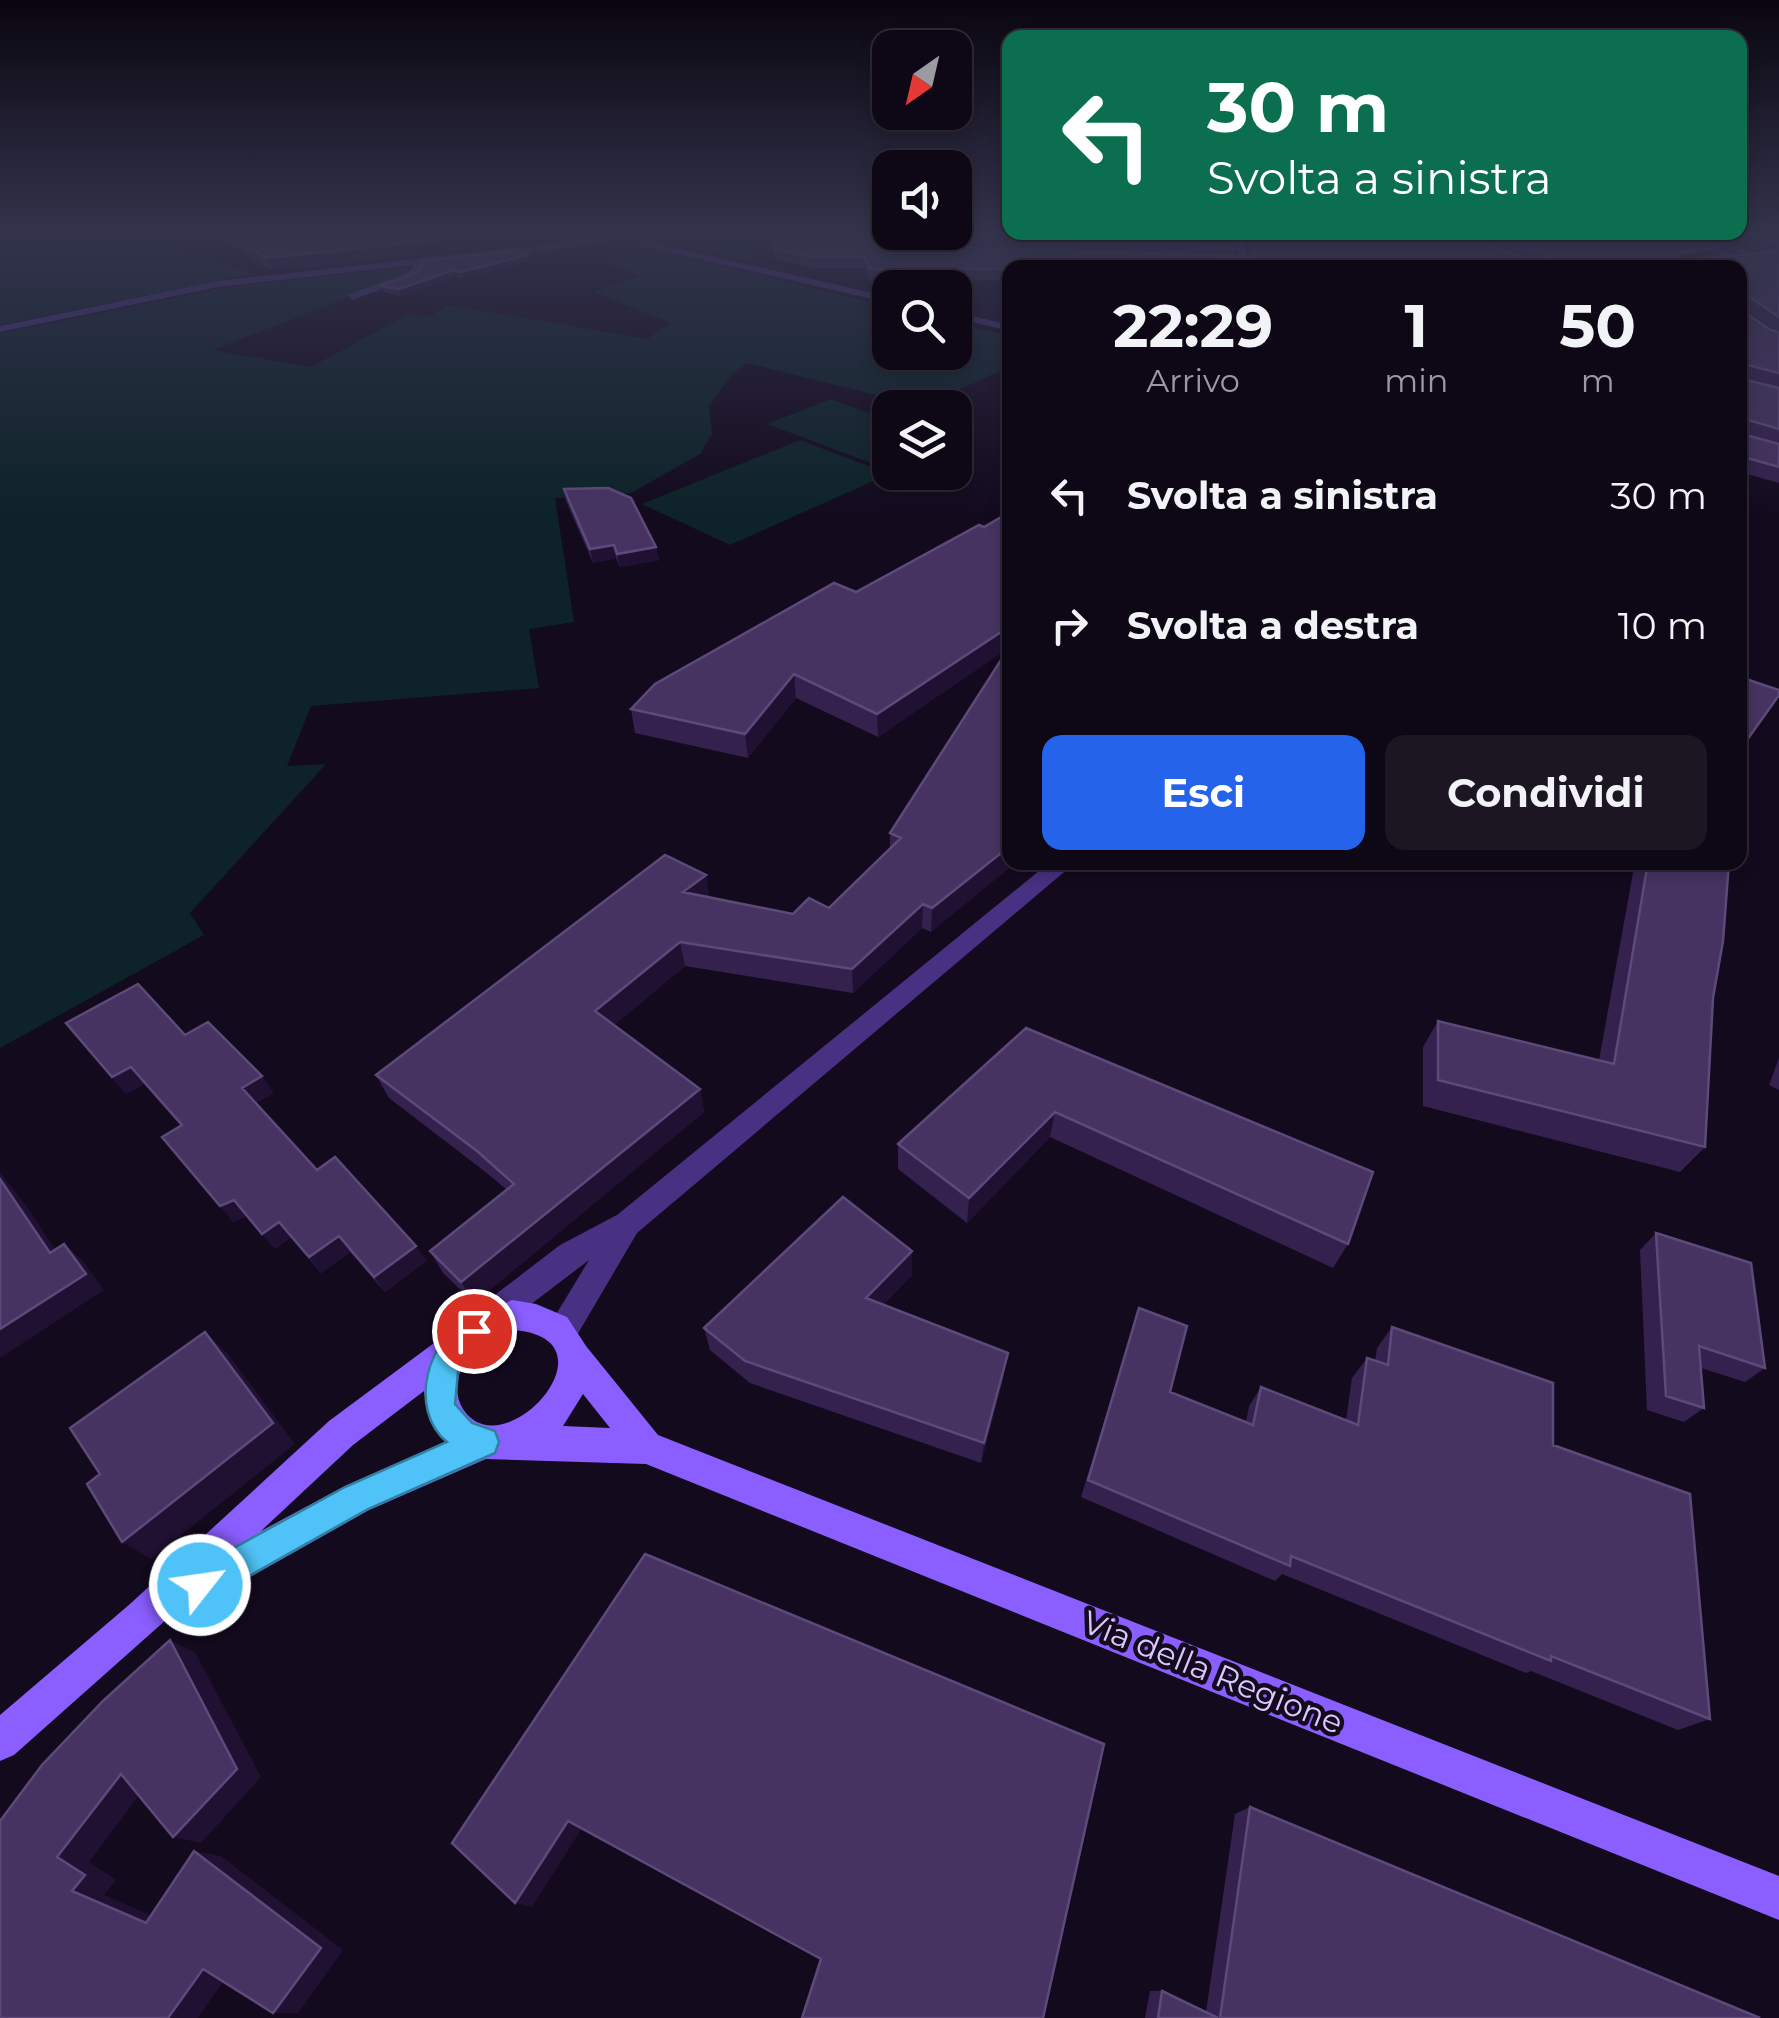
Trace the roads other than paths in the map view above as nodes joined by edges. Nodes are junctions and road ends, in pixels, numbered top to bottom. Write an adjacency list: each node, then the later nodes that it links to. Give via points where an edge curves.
1 (1055, 870): 2 (street)
2 (627, 1224): 3 (street, via 570,1254); 4 (street)
3 (466, 1338): 4 (main road, via 512,1315 532,1315); 5 (main road, via 439,1386 440,1406 464,1436); 7 (main road, via 341,1433)
4 (568, 1344): 5 (main road, via 573,1376 558,1407 530,1432); 6 (main road)
5 (496, 1441): 6 (main road); 7 (main road, via 339,1507)
6 (646, 1447): 9 (main road, Via della Regione)
7 (143, 1617): 8 (main road)
8 (0, 1741)
9 (1779, 1898)

